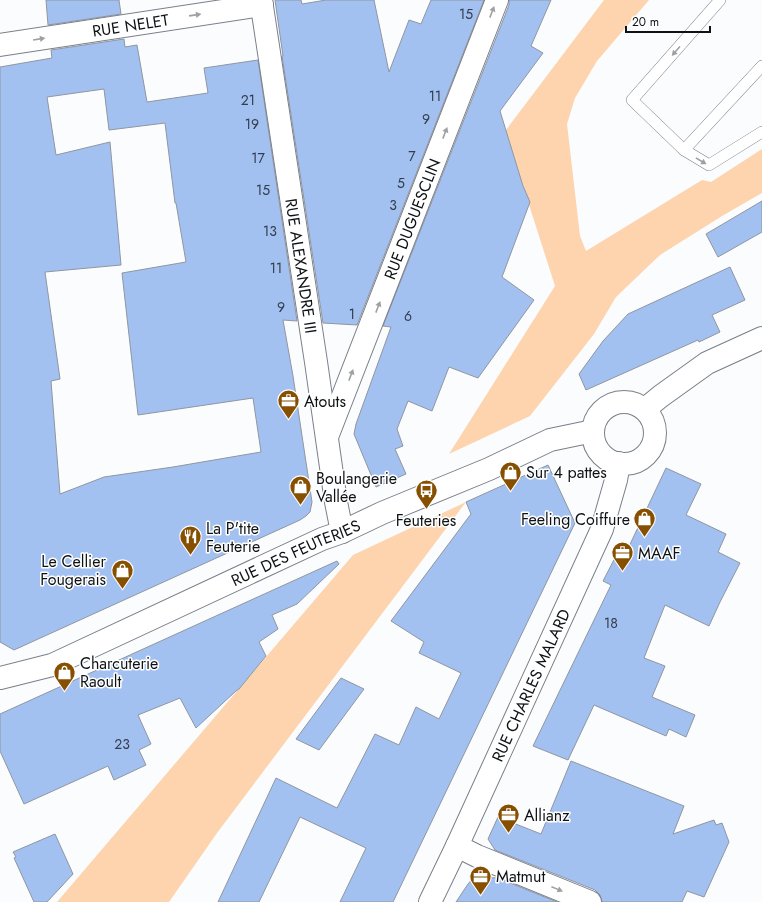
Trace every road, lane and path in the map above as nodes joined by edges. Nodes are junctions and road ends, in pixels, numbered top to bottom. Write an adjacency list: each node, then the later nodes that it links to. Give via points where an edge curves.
1 (497, 0): 11 (street, RUE DUGUESCLIN, one-way to 1)
2 (720, 0): 7 (lane, one-way to 7, via 632,100)
3 (261, 3): 4 (street, RUE NELET, one-way to 3); 11 (street, RUE ALEXANDRE III)
4 (0, 45)
5 (762, 66): 7 (lane)
6 (762, 132): 7 (lane, one-way to 6, via 709,165)
7 (684, 150)
8 (762, 338): 9 (street, via 707,363)
9 (644, 410): 10 (street, via 636,404 621,402 611,405 598,416); 12 (street, via 653,421 655,429 652,447 640,459 630,463)
10 (594, 431): 12 (street, via 596,444 601,452); 13 (street, RUE DES FEUTERIES, via 550,440)
11 (327, 438): 13 (street, RUE ALEXANDRE III)
12 (619, 463): 15 (street, RUE CHARLES MALARD, via 602,529)
13 (342, 532): 14 (street, RUE DES FEUTERIES, via 52,665)
14 (0, 678)
15 (457, 846): 16 (street, RUE CHARLES MALARD); 17 (street, one-way to 17)
16 (430, 902)
17 (590, 902)

